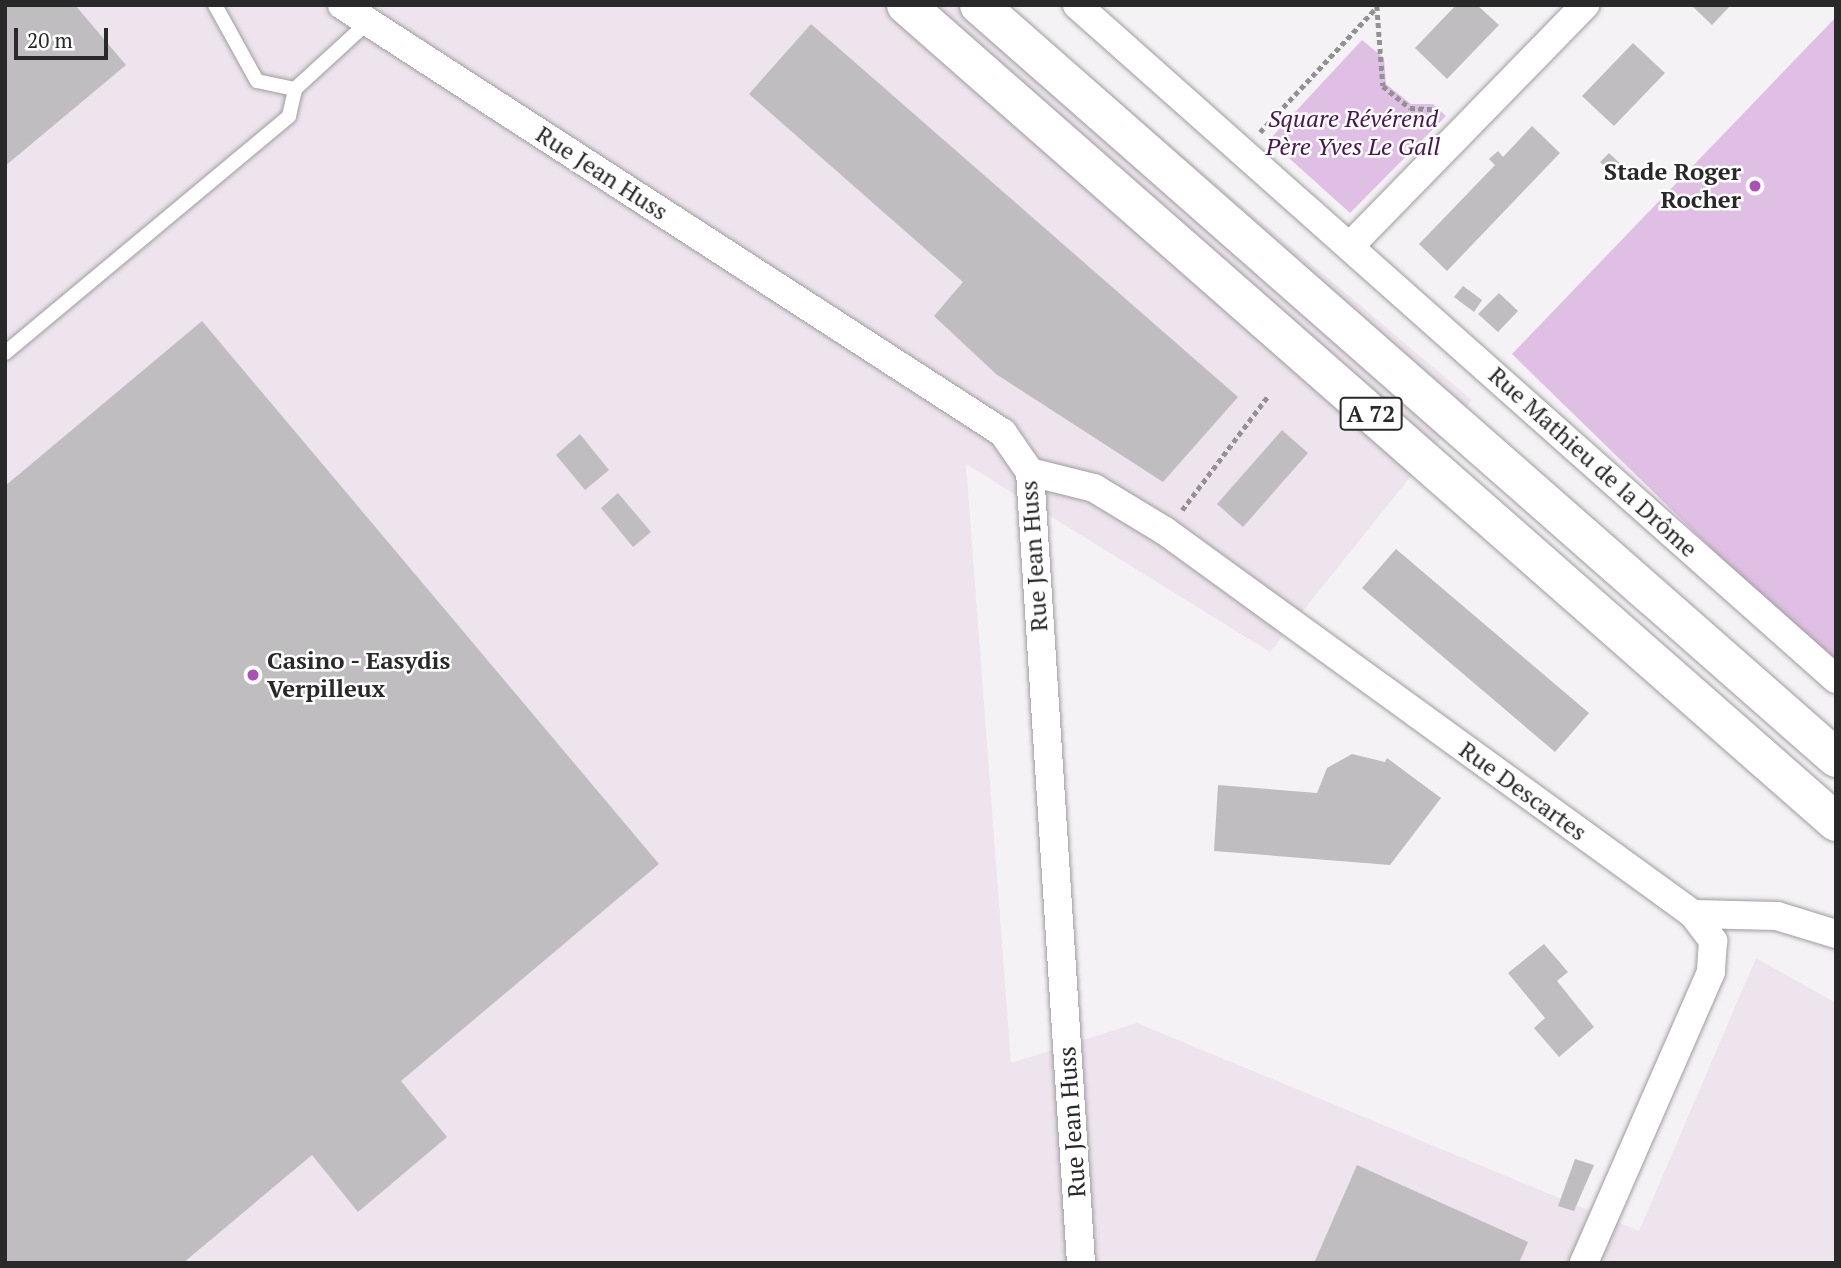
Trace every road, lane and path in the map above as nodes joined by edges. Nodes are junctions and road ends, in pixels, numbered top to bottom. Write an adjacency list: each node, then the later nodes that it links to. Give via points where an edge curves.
1 (215, 5): 9 (lane, via 257,81)
2 (342, 5): 8 (street, Rue Jean Huss)
3 (906, 5): 19 (highway, A 72)
4 (979, 5): 18 (highway, A 72)
5 (1077, 5): 11 (street, Rue Mathieu de la Drôme)
6 (1585, 5): 10 (street)
7 (1377, 6): 10 (path, via 1383,86 1409,107); 11 (path)
8 (368, 22): 9 (lane); 15 (street, Rue Jean Huss, via 1003,433)
9 (295, 89): 13 (lane, via 289,116)
10 (1478, 115): 12 (street)
11 (1242, 151): 12 (street, Rue Mathieu de la Drôme)
12 (1350, 246): 17 (street, Rue Mathieu de la Drôme)
13 (5, 353)
14 (1268, 396): 16 (path)
15 (1030, 472): 16 (street, Rue Descartes, via 1094,488); 22 (street, Rue Jean Huss)
16 (1166, 531): 20 (street, Rue Descartes)
17 (1836, 679)
18 (1836, 758)
19 (1836, 822)
20 (1693, 914): 21 (street, via 1777,916); 23 (street, Rue Descartes, via 1713,942 1711,972)
21 (1836, 934)
22 (1081, 1263)
23 (1584, 1263)

